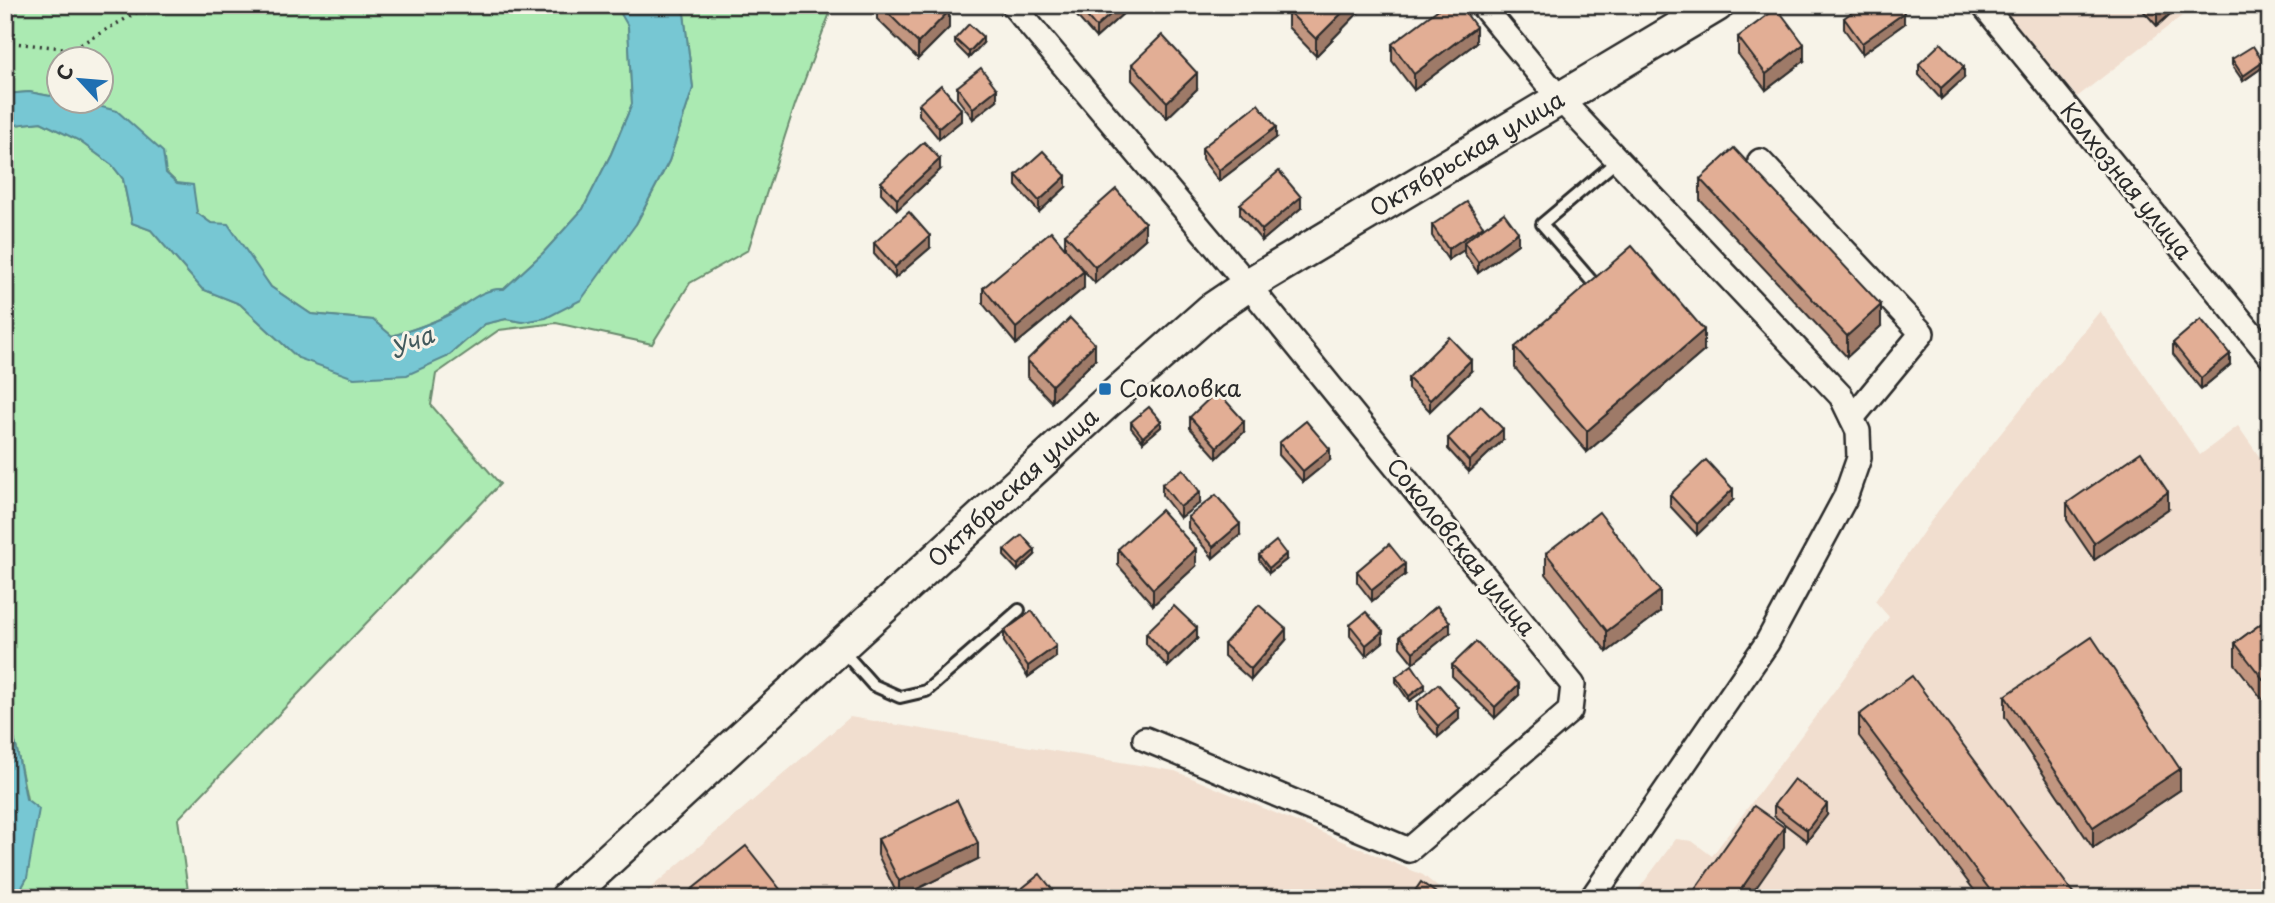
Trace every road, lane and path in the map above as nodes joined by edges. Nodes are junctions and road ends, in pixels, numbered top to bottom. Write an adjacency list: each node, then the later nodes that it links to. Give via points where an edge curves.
1 (150, 5): 6 (path, via 72,49)
2 (1013, 5): 10 (street, Соколовская улица)
3 (1482, 5): 7 (street)
4 (1717, 5): 7 (street, Октябрьская улица)
5 (1983, 5): 12 (street, Колхозная улица)
6 (5, 43)
7 (1560, 99): 8 (street); 10 (street, Октябрьская улица)
8 (1618, 160): 11 (lane, via 1542,224); 13 (street, via 1841,396)
9 (1760, 161): 13 (street, via 1922,334)
10 (1248, 285): 15 (street, Октябрьская улица, via 1211,310); 16 (street, Соколовская улица, via 1573,685 1570,711 1409,850)
11 (1602, 293)
12 (2270, 356)
13 (1852, 418): 18 (street, via 1858,431 1859,458 1845,498 1767,643)
14 (1019, 610): 15 (lane, via 926,691 900,697 873,685)
15 (840, 648): 17 (street, Октябрьская улица)
16 (1145, 739)
17 (567, 898)
18 (1592, 898)

